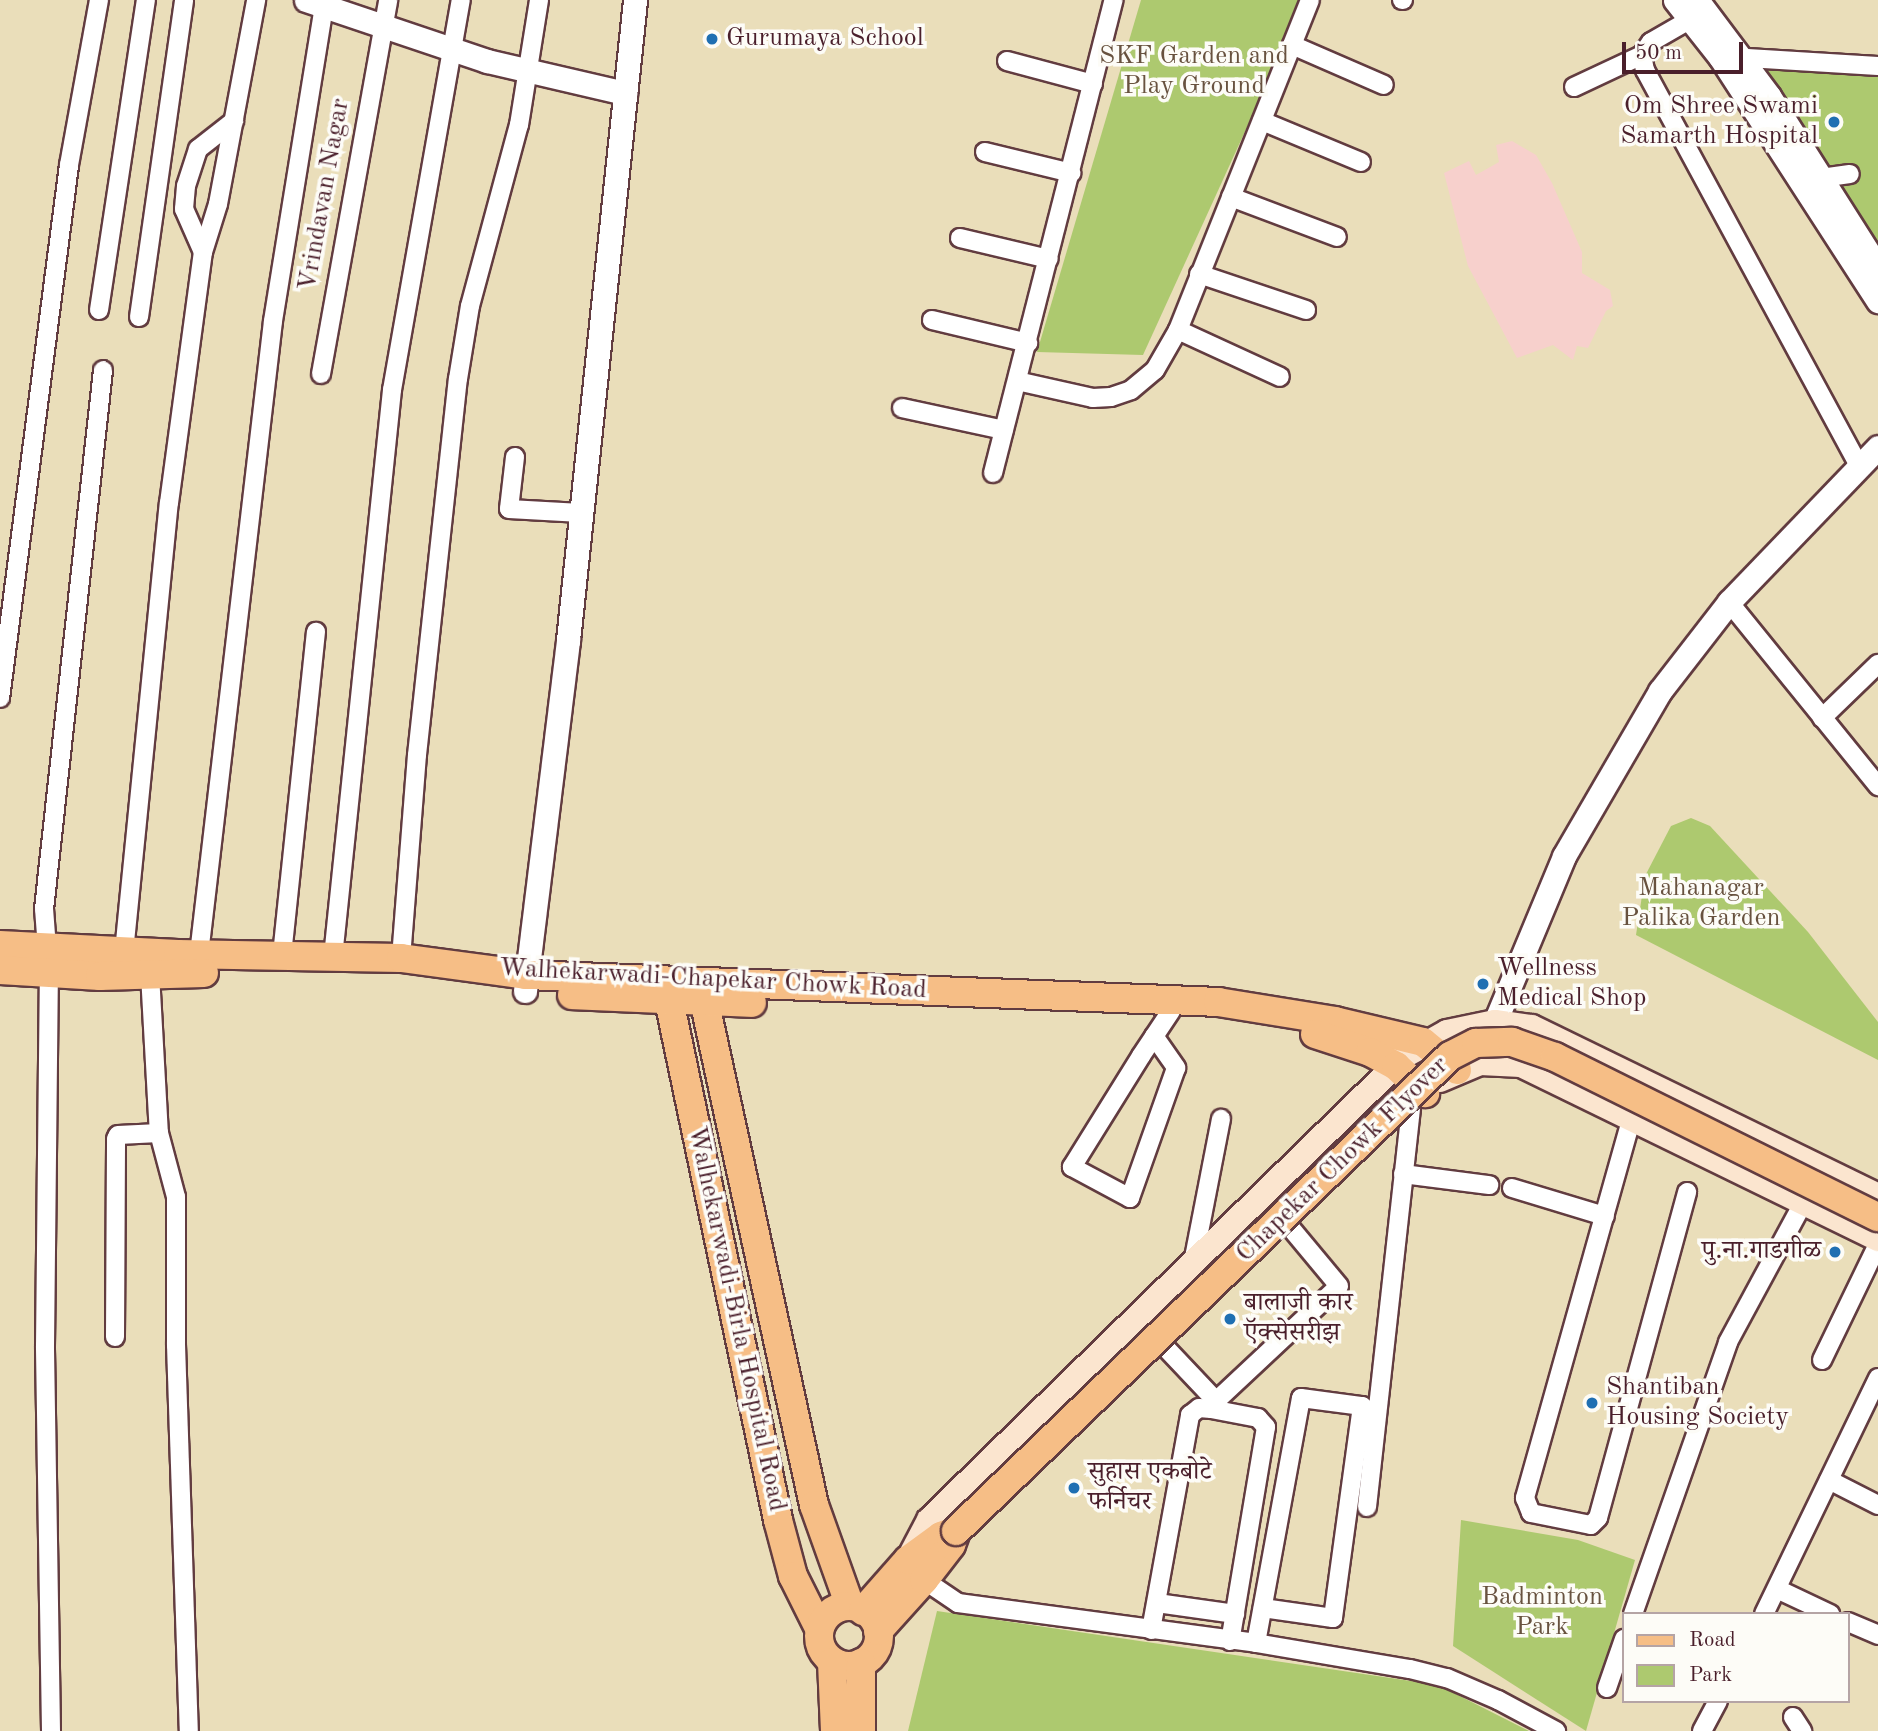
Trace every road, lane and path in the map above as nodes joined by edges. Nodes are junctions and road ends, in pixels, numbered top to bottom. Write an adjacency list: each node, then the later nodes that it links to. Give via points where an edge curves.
1 (99, 0): 61 (street, via 69,166)
2 (146, 0): 41 (street)
3 (184, 0): 43 (street)
4 (256, 0): 26 (street)
5 (388, 0): 14 (street, Vrindavan Nagar)
6 (461, 0): 16 (street)
7 (539, 0): 21 (street)
8 (635, 0): 25 (street)
9 (1114, 0): 22 (street)
10 (1310, 0): 15 (street)
11 (1675, 0): 13 (street)
12 (315, 3): 14 (street); 66 (street)
13 (1694, 10): 17 (street, via 1651,42); 18 (street)
14 (383, 26): 16 (street); 48 (street, Vrindavan Nagar)
15 (1292, 46): 23 (street); 27 (street)
16 (451, 48): 21 (street); 68 (street, via 392,390)
17 (1642, 55): 24 (street); 55 (street, via 1645,70)
18 (1731, 57): 20 (street); 32 (street); 40 (street)
19 (1007, 61): 22 (street)
20 (1878, 66)
21 (528, 70): 25 (street); 69 (street, via 506,185 470,306 458,379 417,755)
22 (1093, 84): 30 (street)
23 (1384, 85)
24 (1574, 87)
25 (625, 93): 57 (street)
26 (234, 121): 36 (street, via 218,204); 36 (street, via 198,149 187,177 184,209)
27 (1262, 121): 29 (street); 33 (street)
28 (985, 152): 30 (street)
29 (1361, 162)
30 (1071, 173): 37 (street)
31 (1850, 174): 32 (street)
32 (1821, 178): 38 (street)
33 (1231, 197): 34 (street); 39 (street)
34 (1337, 237)
35 (960, 238): 37 (street)
36 (203, 252): 65 (street, via 169,503)
37 (1049, 259): 46 (street)
38 (1878, 268)
39 (1199, 274): 42 (street); 45 (street)
40 (1878, 301)
41 (99, 310)
42 (1306, 310)
43 (139, 317)
44 (932, 320): 46 (street)
45 (1178, 330): 49 (street); 50 (street, via 1155,370 1130,390 1111,397 1093,398)
46 (1028, 343): 50 (street)
47 (103, 370): 70 (street, via 47,863)
48 (321, 374)
49 (1280, 377)
50 (1017, 381): 52 (street)
51 (902, 408): 52 (street)
52 (1004, 430): 56 (street)
53 (1878, 447): 55 (street)
54 (516, 457): 57 (street, via 509,509)
55 (1859, 466): 58 (street)
56 (993, 473)
57 (581, 513): 74 (street)
58 (1729, 602): 62 (street); 78 (street, via 1660,691 1564,856)
59 (316, 632): 67 (street)
60 (1878, 664): 62 (street)
61 (0, 698)
62 (1822, 718): 63 (street)
63 (1878, 786)
64 (0, 945): 70 (main road, Walhekarwadi-Chapekar Chowk Road)
65 (124, 952): 66 (main road, Walhekarwadi-Chapekar Chowk Road); 70 (main road, Walhekarwadi-Chapekar Chowk Road)
66 (199, 954): 67 (main road, Walhekarwadi-Chapekar Chowk Road)
67 (282, 954): 68 (main road, Walhekarwadi-Chapekar Chowk Road)
68 (333, 957): 69 (main road, Walhekarwadi-Chapekar Chowk Road)
69 (401, 958): 72 (main road, Walhekarwadi-Chapekar Chowk Road)
70 (46, 961): 71 (main road, Walhekarwadi-Chapekar Chowk Road); 73 (main road, Walhekarwadi-Chapekar Chowk Road); 127 (street)
71 (0, 970)
72 (446, 970): 73 (main road, Walhekarwadi-Chapekar Chowk Road); 74 (main road, Walhekarwadi-Chapekar Chowk Road)
73 (150, 974): 87 (street)
74 (526, 983): 75 (main road, Walhekarwadi-Chapekar Chowk Road)
75 (667, 992): 76 (main road, Walhekarwadi-Chapekar Chowk Road); 117 (main road, Walhekarwadi-Birla Hospital Road, via 778,1520 793,1576)
76 (702, 993): 77 (main road, Walhekarwadi-Chapekar Chowk Road); 80 (main road, Walhekarwadi-Chapekar Chowk Road, via 1218,1002 1335,1021); 115 (main road, Walhekarwadi-Birla Hospital Road, via 814,1505)
77 (1171, 1011): 79 (street); 82 (main road, Walhekarwadi-Chapekar Chowk Road, via 1275,1025 1370,1052)
78 (1495, 1022): 80 (main road); 81 (street); 88 (main road, via 1532,1027 1563,1039)
79 (1154, 1036): 79 (street, via 1072,1167 1130,1198 1176,1068)
80 (1423, 1042): 82 (main road); 83 (main road)
81 (1496, 1062): 83 (main road); 85 (main road, via 1539,1072)
82 (1396, 1066): 84 (main road, Walhekarwadi-Chapekar Chowk Road); 99 (main road)
83 (1457, 1070): 84 (main road)
84 (1418, 1100): 89 (street); 97 (main road)
85 (1632, 1117): 94 (main road); 95 (street)
86 (1221, 1119): 99 (street)
87 (159, 1133): 100 (street, via 118,1135 117,1139); 128 (street, via 176,1197 176,1345)
88 (1822, 1168): 93 (main road); 94 (street)
89 (1403, 1174): 90 (street); 106 (street)
90 (1489, 1185)
91 (1512, 1188): 95 (street)
92 (1687, 1192): 95 (street, via 1598,1518 1591,1524 1531,1513 1525,1499)
93 (1878, 1196)
94 (1804, 1201): 98 (main road); 111 (street, via 1728,1342)
95 (1605, 1216)
96 (1878, 1217): 107 (main road, Chapekar Chowk Flyover, bridge, via 1555,1057 1512,1042 1476,1043 1450,1056 956,1531 941,1536)
97 (1289, 1226): 101 (main road); 101 (street, via 1339,1286 1216,1401)
98 (1878, 1242): 102 (street)
99 (1193, 1263): 107 (main road, via 929,1520)
100 (115, 1337)
101 (1165, 1346): 107 (main road, via 939,1568)
102 (1822, 1360)
103 (1877, 1384): 104 (street)
104 (1829, 1480): 105 (street); 108 (street)
105 (1878, 1505)
106 (1367, 1507)
107 (920, 1571): 115 (main road, Chapekar Chowk Flyover); 118 (street, via 958,1604)
108 (1777, 1590): 112 (street); 113 (street)
109 (1157, 1603): 114 (street); 114 (street, via 1190,1415 1199,1408 1211,1409 1258,1418 1266,1427); 118 (street)
110 (1263, 1608): 110 (street, via 1301,1398 1362,1406 1333,1618); 121 (street)
111 (1634, 1612)
112 (1765, 1612)
113 (1826, 1612)
114 (1235, 1614): 120 (street)
115 (864, 1616): 117 (main road, via 834,1609); 124 (main road, via 877,1653)
116 (1850, 1623): 119 (street)
117 (819, 1628): 123 (main road, via 818,1643)
118 (1151, 1630): 120 (street)
119 (1878, 1635)
120 (1230, 1641): 121 (street)
121 (1256, 1643): 131 (street, via 1447,1678)
122 (1622, 1645): 125 (street)
123 (832, 1662): 124 (main road); 129 (main road)
124 (861, 1663): 130 (main road)
125 (1607, 1688)
126 (1717, 1703): 132 (street)
127 (51, 1731)
128 (189, 1731)
129 (835, 1731)
130 (861, 1731)
131 (1556, 1731)
132 (1702, 1731)

